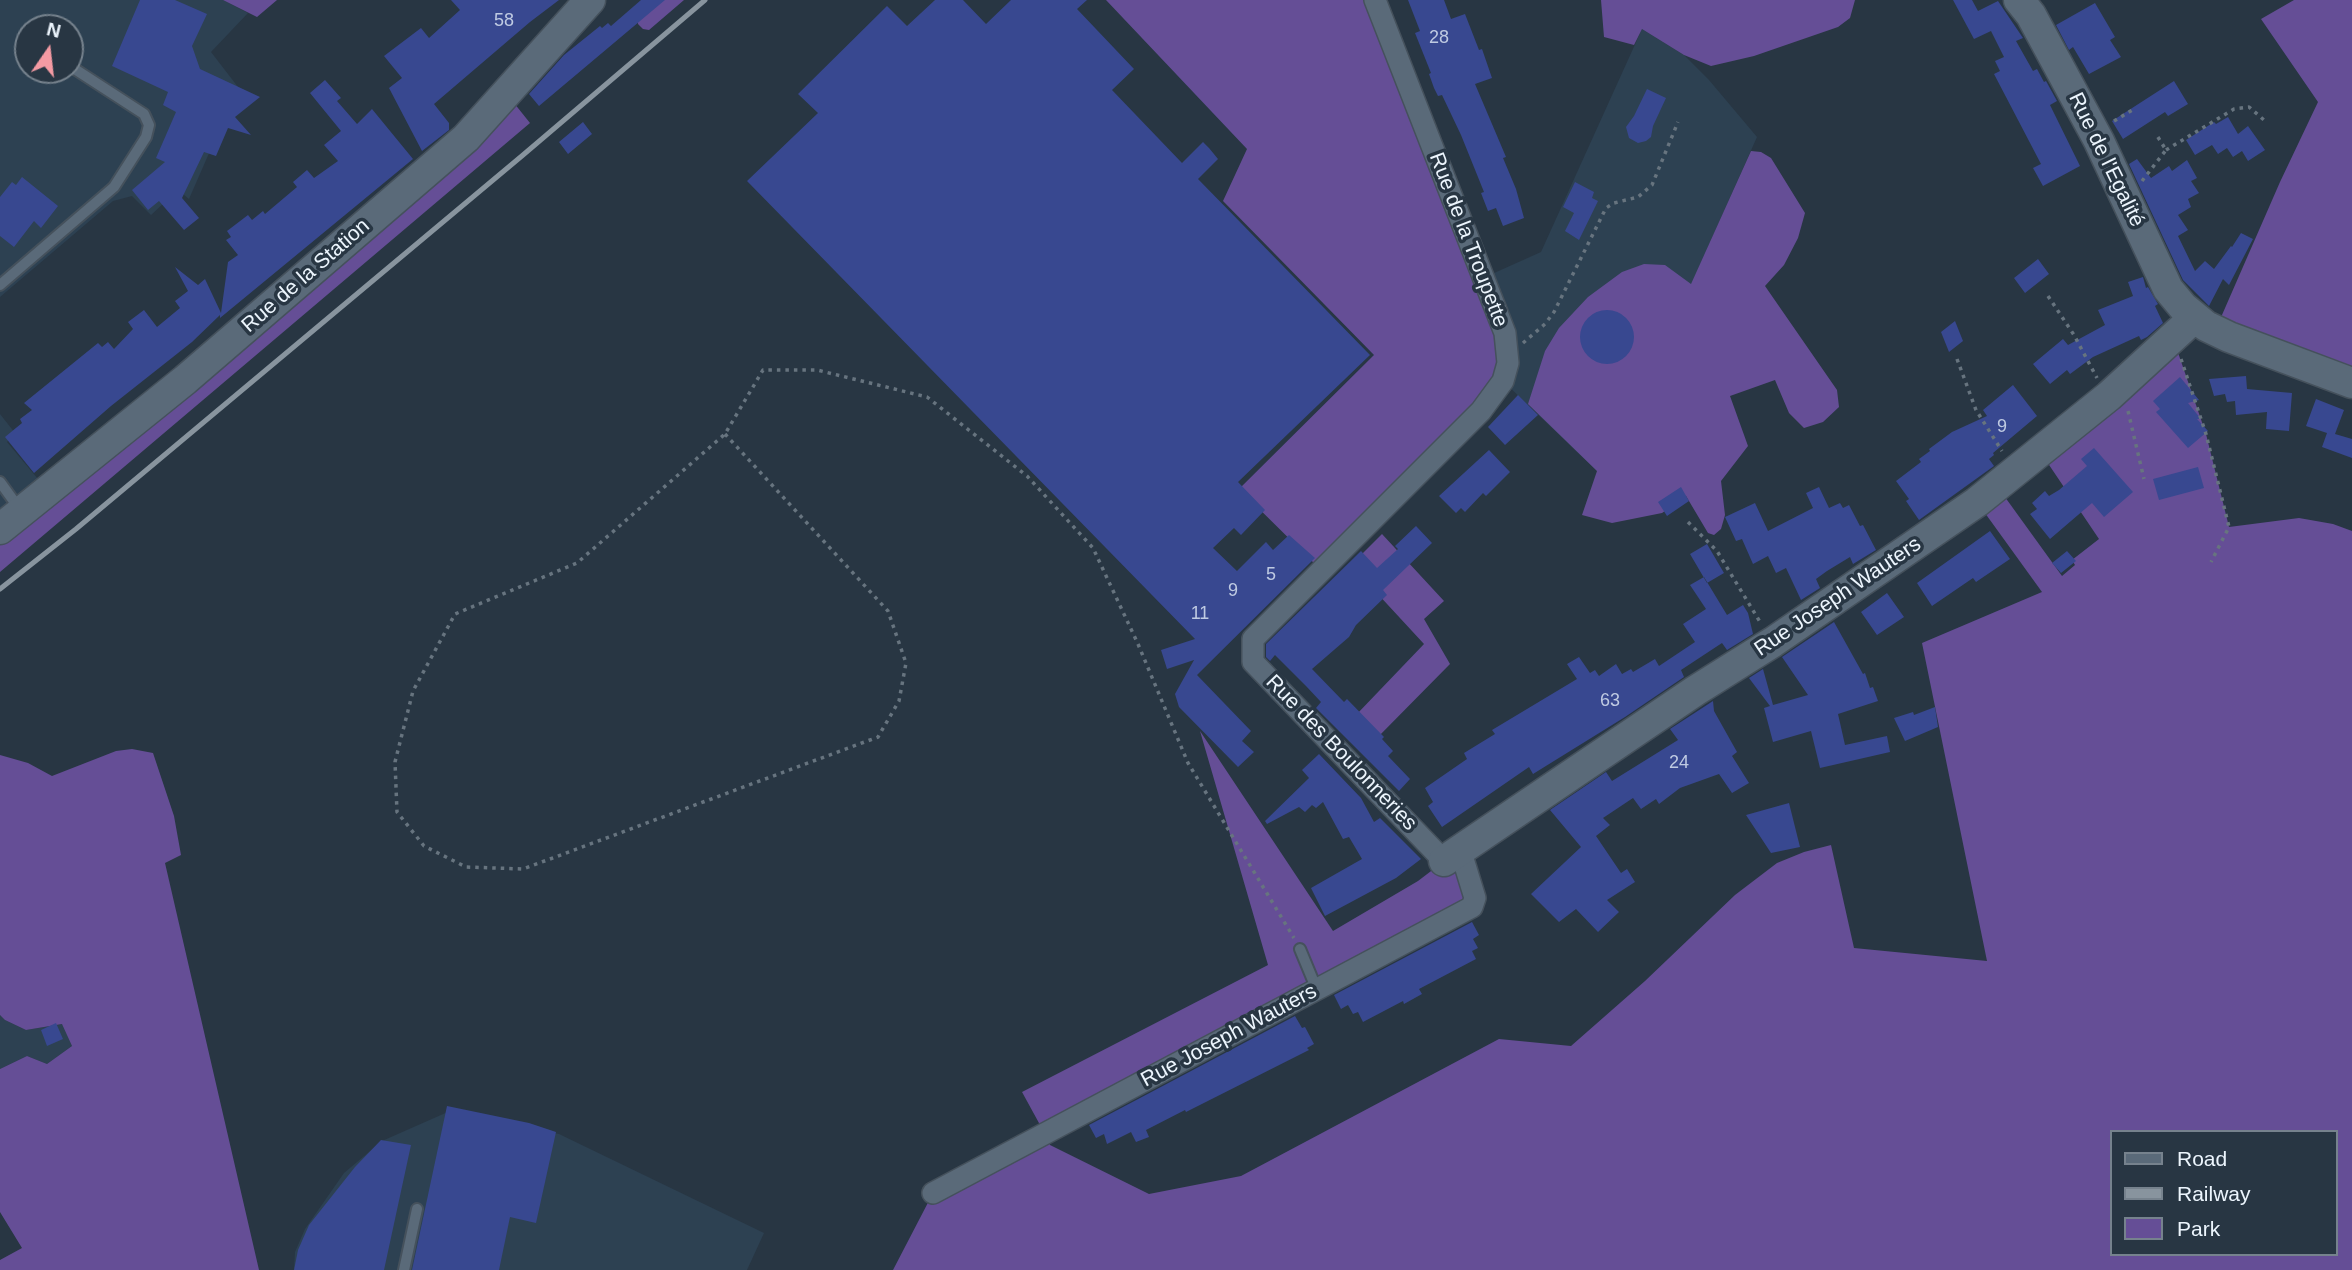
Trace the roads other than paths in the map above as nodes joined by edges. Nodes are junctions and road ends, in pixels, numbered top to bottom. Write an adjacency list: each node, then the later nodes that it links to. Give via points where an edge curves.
1 (590, 0): 9 (street, Rue de la Station, via 466,138 291,291)
2 (1375, 0): 10 (street, Rue de la Troupette, via 1505,334 1508,363 1503,381 1481,411)
3 (2020, 0): 6 (street, Rue de l'Egalité, via 2099,141 2168,289)
4 (84, 75): 5 (lane, via 144,114 149,125 146,137 114,187)
5 (0, 285)
6 (2195, 317): 7 (street, Rue de l'Egalité, via 2229,337); 11 (street, Rue Joseph Wauters, via 2115,391 1977,502)
7 (2352, 383)
8 (0, 482): 9 (lane)
9 (11, 520)
10 (1253, 639): 11 (street, Rue des Boulonneries, via 1254,662)
11 (1452, 855): 13 (street, Rue Joseph Wauters, via 1475,898 1472,907)
12 (1300, 948): 13 (lane)
13 (1317, 990): 14 (street, Rue Joseph Wauters)
14 (933, 1193)
15 (417, 1209): 16 (lane)
16 (404, 1270)

